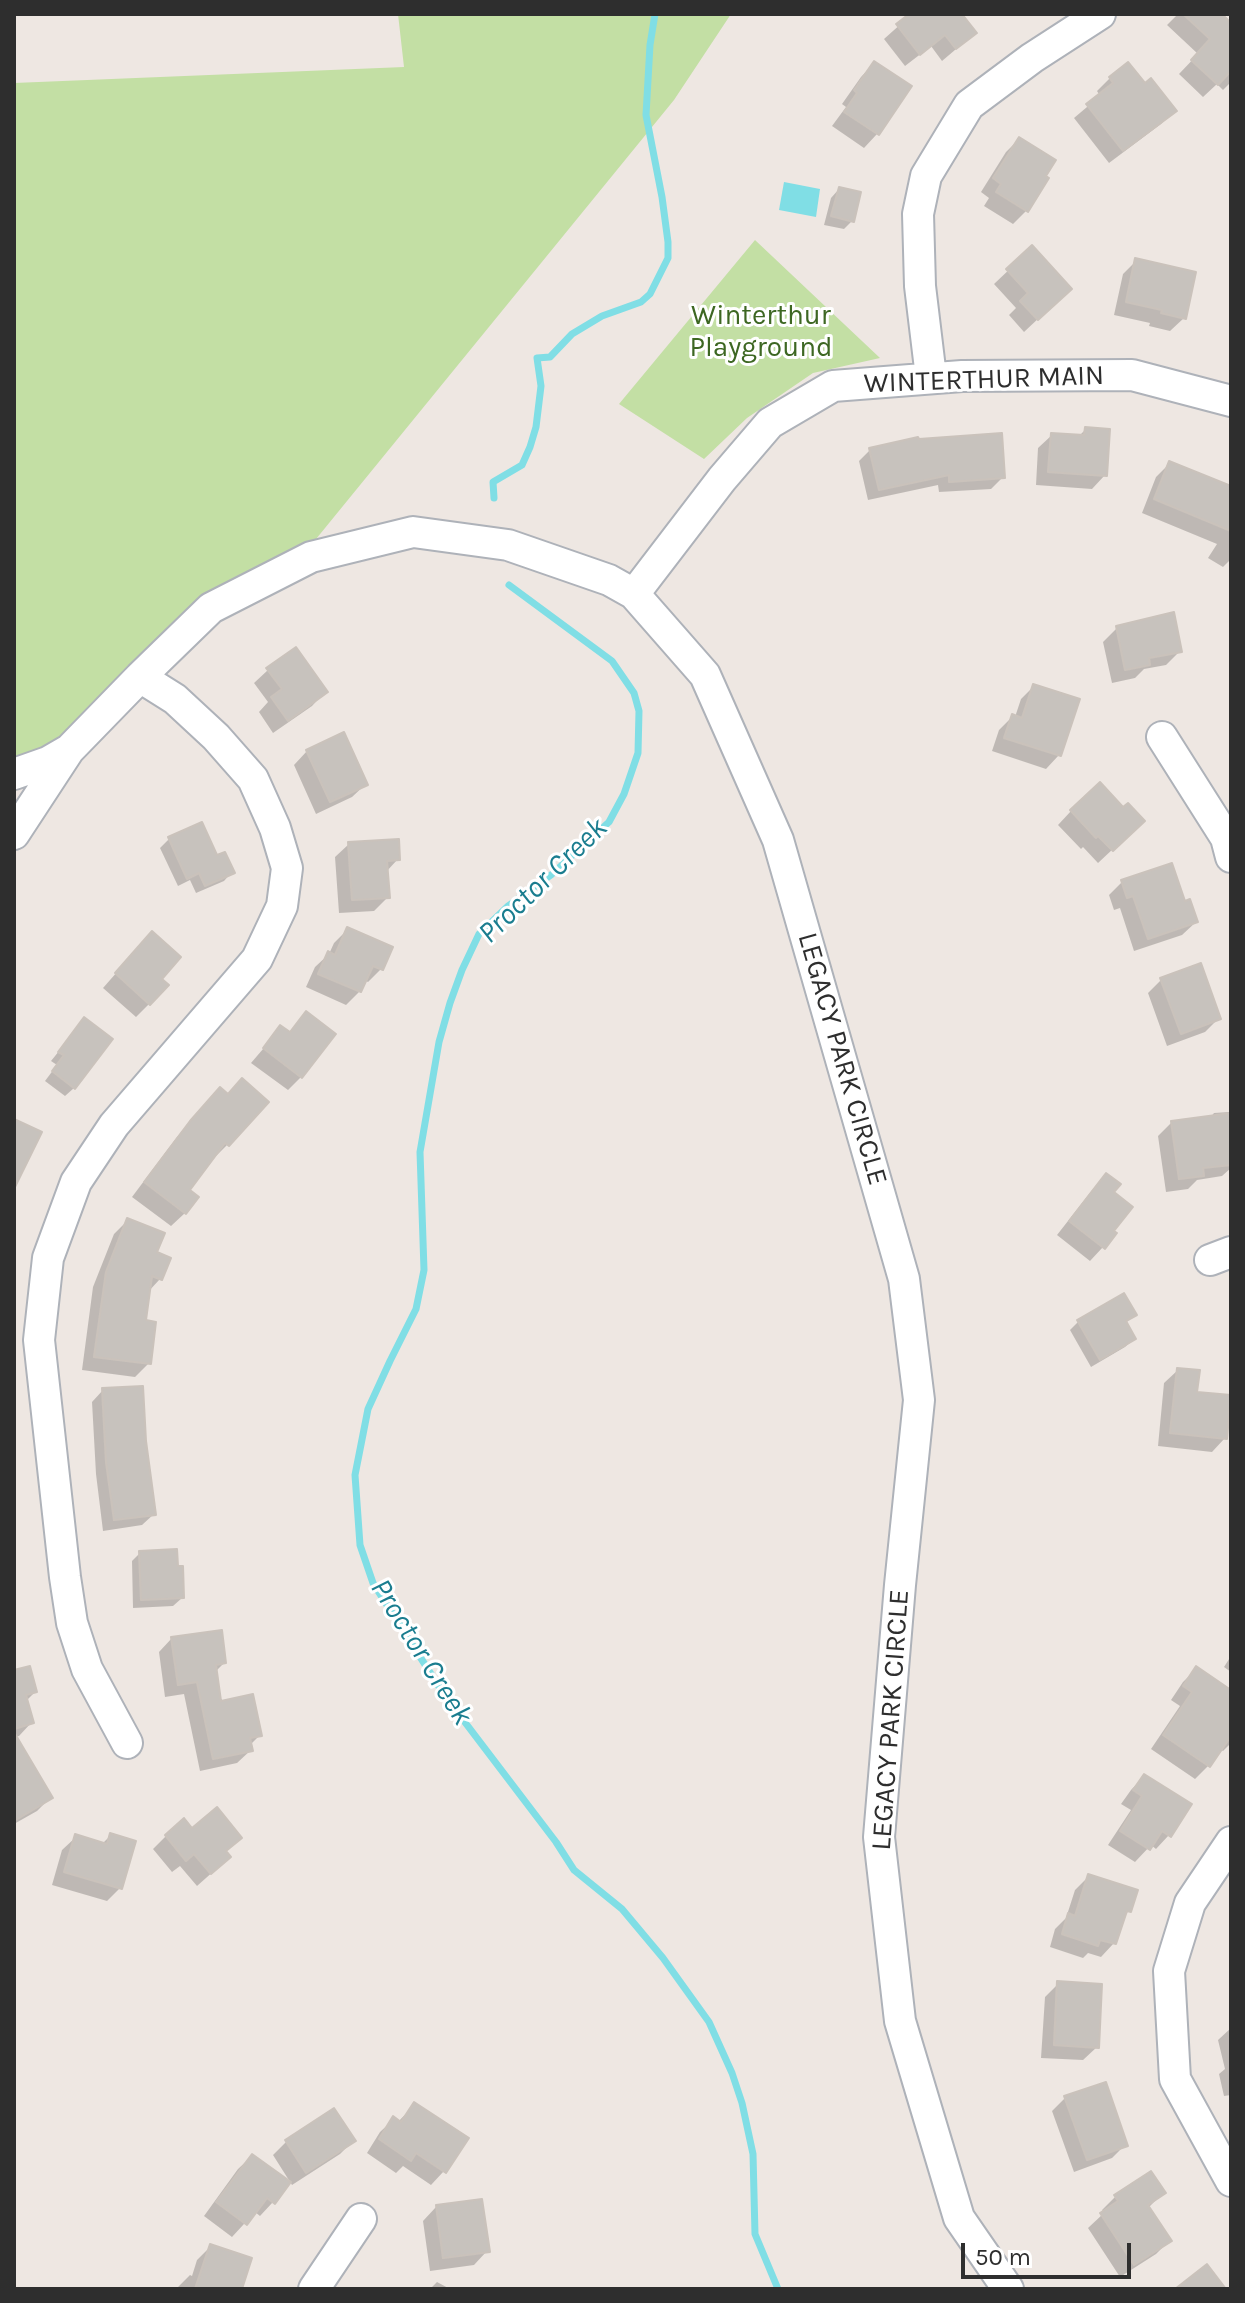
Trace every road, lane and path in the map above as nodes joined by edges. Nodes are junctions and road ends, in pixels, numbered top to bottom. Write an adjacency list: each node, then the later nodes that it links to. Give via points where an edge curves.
1 (1100, 14): 2 (street, via 969,105 926,176 918,214)
2 (931, 377): 3 (street, WINTERTHUR MAIN, via 1132,375); 4 (street, WINTERTHUR MAIN, via 833,386 770,423)
3 (1231, 401)
4 (634, 594): 5 (street, LEGACY PARK CIRCLE, via 508,545 413,532 311,557 211,608); 16 (street, LEGACY PARK CIRCLE, via 705,675 778,840 904,1279 919,1400 879,1837 900,2021 959,2218)
5 (140, 677): 7 (street, LEGACY PARK CIRCLE); 11 (street, via 175,699 253,779 287,868 282,906 257,959 114,1125 76,1182 48,1258 39,1340 72,1623 87,1669)
6 (1162, 737): 10 (street, via 1226,838)
7 (69, 750): 8 (street); 9 (street, LEGACY PARK CIRCLE)
8 (14, 774)
9 (14, 834)
10 (1231, 857)
11 (127, 1743)
12 (1231, 1842): 13 (street, via 1190,1903 1169,1971 1175,2079)
13 (1231, 2181)
14 (361, 2219): 15 (street)
15 (314, 2289)
16 (1008, 2289)

